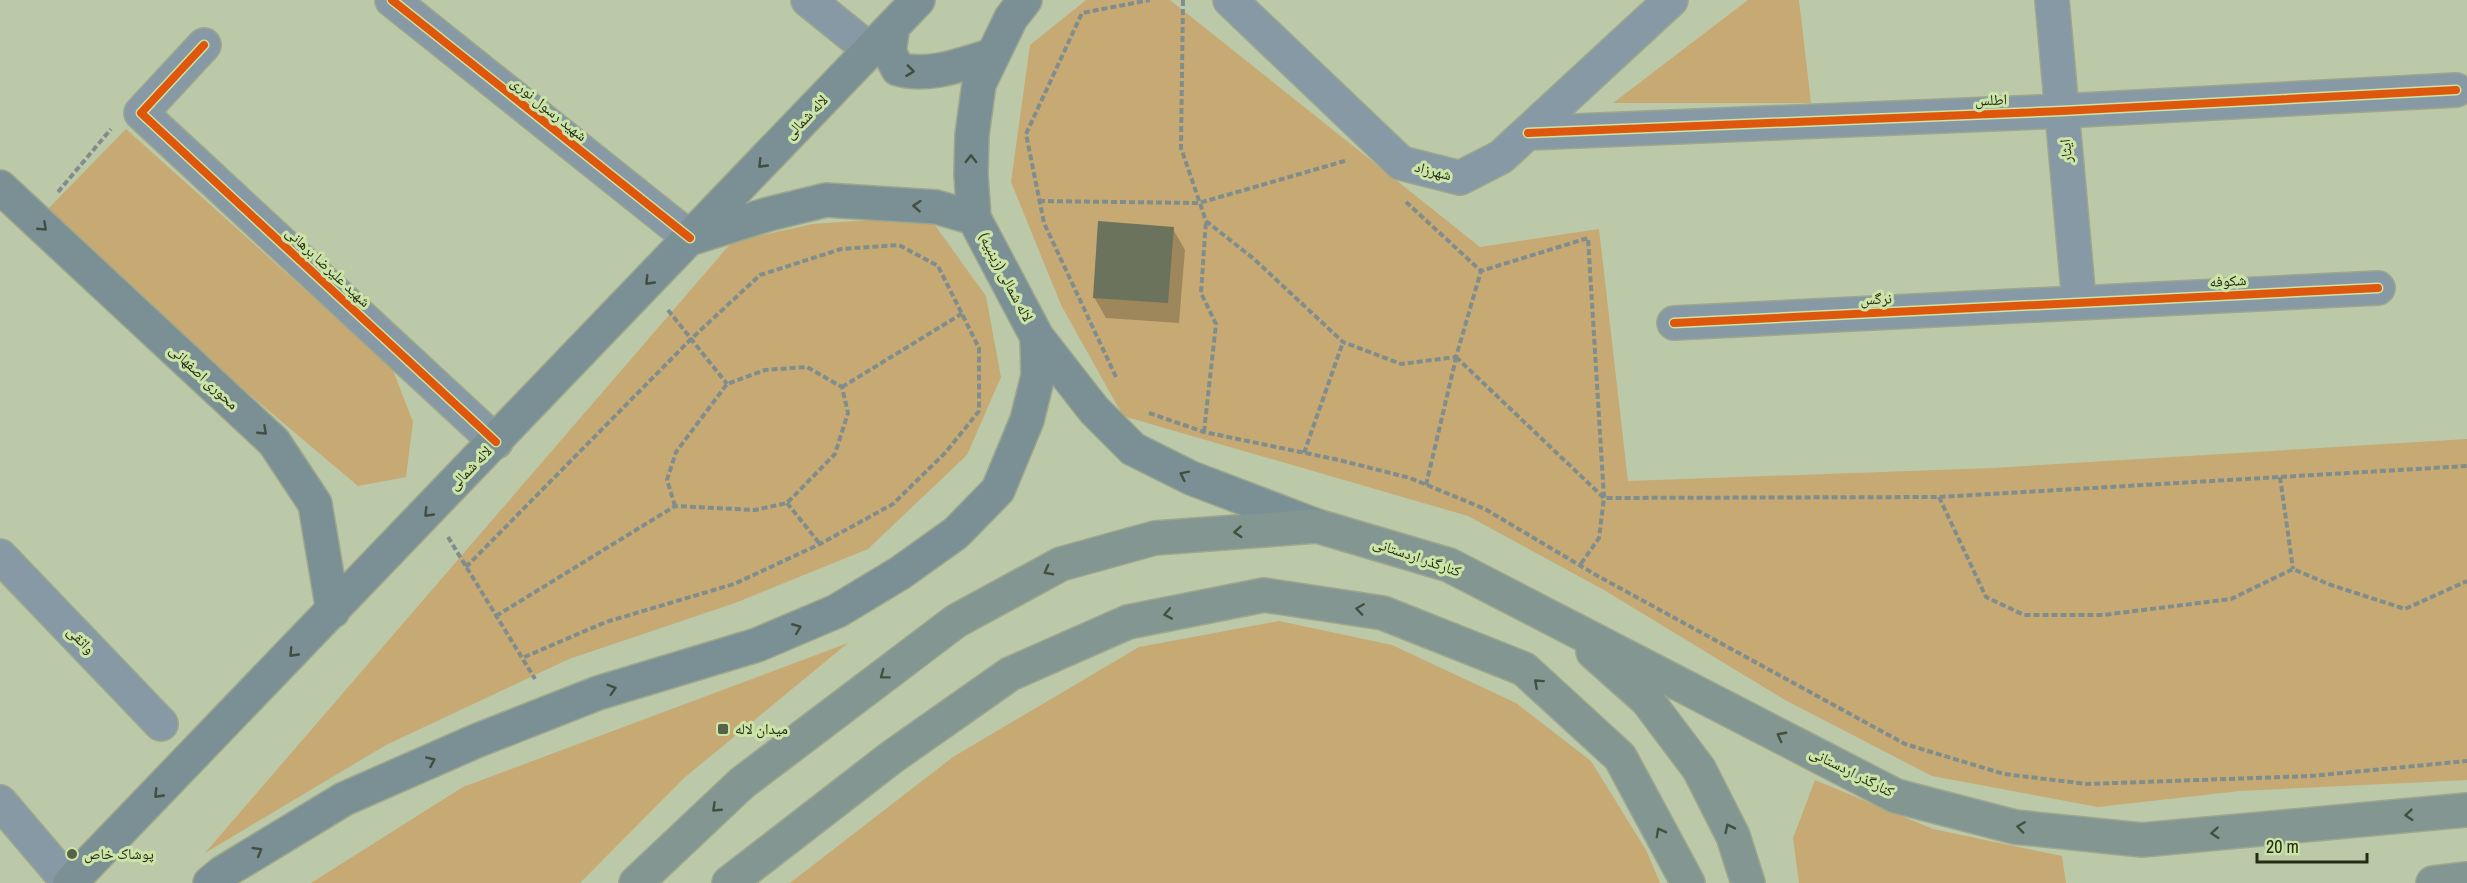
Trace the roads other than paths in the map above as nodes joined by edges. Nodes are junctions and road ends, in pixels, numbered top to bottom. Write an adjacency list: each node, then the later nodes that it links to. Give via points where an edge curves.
1 (392, 0): 17 (street, شهید رسول نوری)
2 (808, 0): 10 (street)
3 (918, 0): 8 (main road, لاله شمالی)
4 (1025, 0): 11 (main road, via 1011,18)
5 (1230, 0): 14 (street, شهرزاد, via 1401,163 1460,178 1501,157)
6 (1671, 0): 14 (street, شهرزاد)
7 (2052, 0): 13 (street, ایثار)
8 (893, 26): 10 (main road, لاله شمالی); 11 (main road, one-way to 11, via 889,52 898,69 904,71 928,72)
9 (204, 45): 22 (street, شهید علیرضا برهانی, via 141,113)
10 (870, 50): 17 (main road, لاله شمالی, one-way to 17)
11 (993, 55): 16 (main road, one-way to 11, via 972,135 979,84)
12 (2456, 90): 13 (street, اطلس)
13 (2062, 111): 14 (street, اطلس); 19 (street, ایثار)
14 (1528, 133)
15 (0, 187): 25 (main road, محوری اصفهانی, one-way to 25, via 274,442 315,504)
16 (974, 218): 17 (main road, one-way to 17, via 936,207 826,200); 21 (main road, لاله شمالی (زینبیه))
17 (690, 238): 22 (main road, لاله شمالی, one-way to 22)
18 (2378, 288): 19 (street, شکوفه)
19 (2079, 301): 20 (street, نرگس)
20 (1674, 323)
21 (1037, 337): 23 (main road, لاله شمالی (زینبیه), one-way to 21, via 1191,478 1133,449 1094,410); 32 (main road, one-way to 21, via 344,800 476,741 598,693 757,645 837,611 900,573 956,533 998,490 1027,420 1038,376)
22 (496, 442): 25 (main road, لاله شمالی, one-way to 25)
23 (1317, 526): 26 (highway, کنارگذر اردستانی, via 1449,565); 33 (highway, one-way to 33, via 1155,538 1061,564 956,621 929,641 742,783)
24 (0, 556): 27 (street, واثقی)
25 (333, 611): 31 (main road, لاله شمالی, one-way to 31)
26 (1560, 622): 29 (highway, کنارگذر اردستانی, one-way to 26, via 2142,840 2015,827 1896,796); 36 (highway, one-way to 26, via 1733,836 1699,769 1647,700)
27 (161, 724)
28 (0, 802): 31 (street)
29 (2467, 810)
30 (2467, 879): 37 (highway)
31 (70, 883)
32 (210, 883)
33 (636, 883)
34 (729, 883): 35 (highway, one-way to 34, via 1620,757 1524,669 1383,613 1264,595 1128,622 1010,674 892,757)
35 (1688, 883)
36 (1748, 883)
37 (2433, 883)

